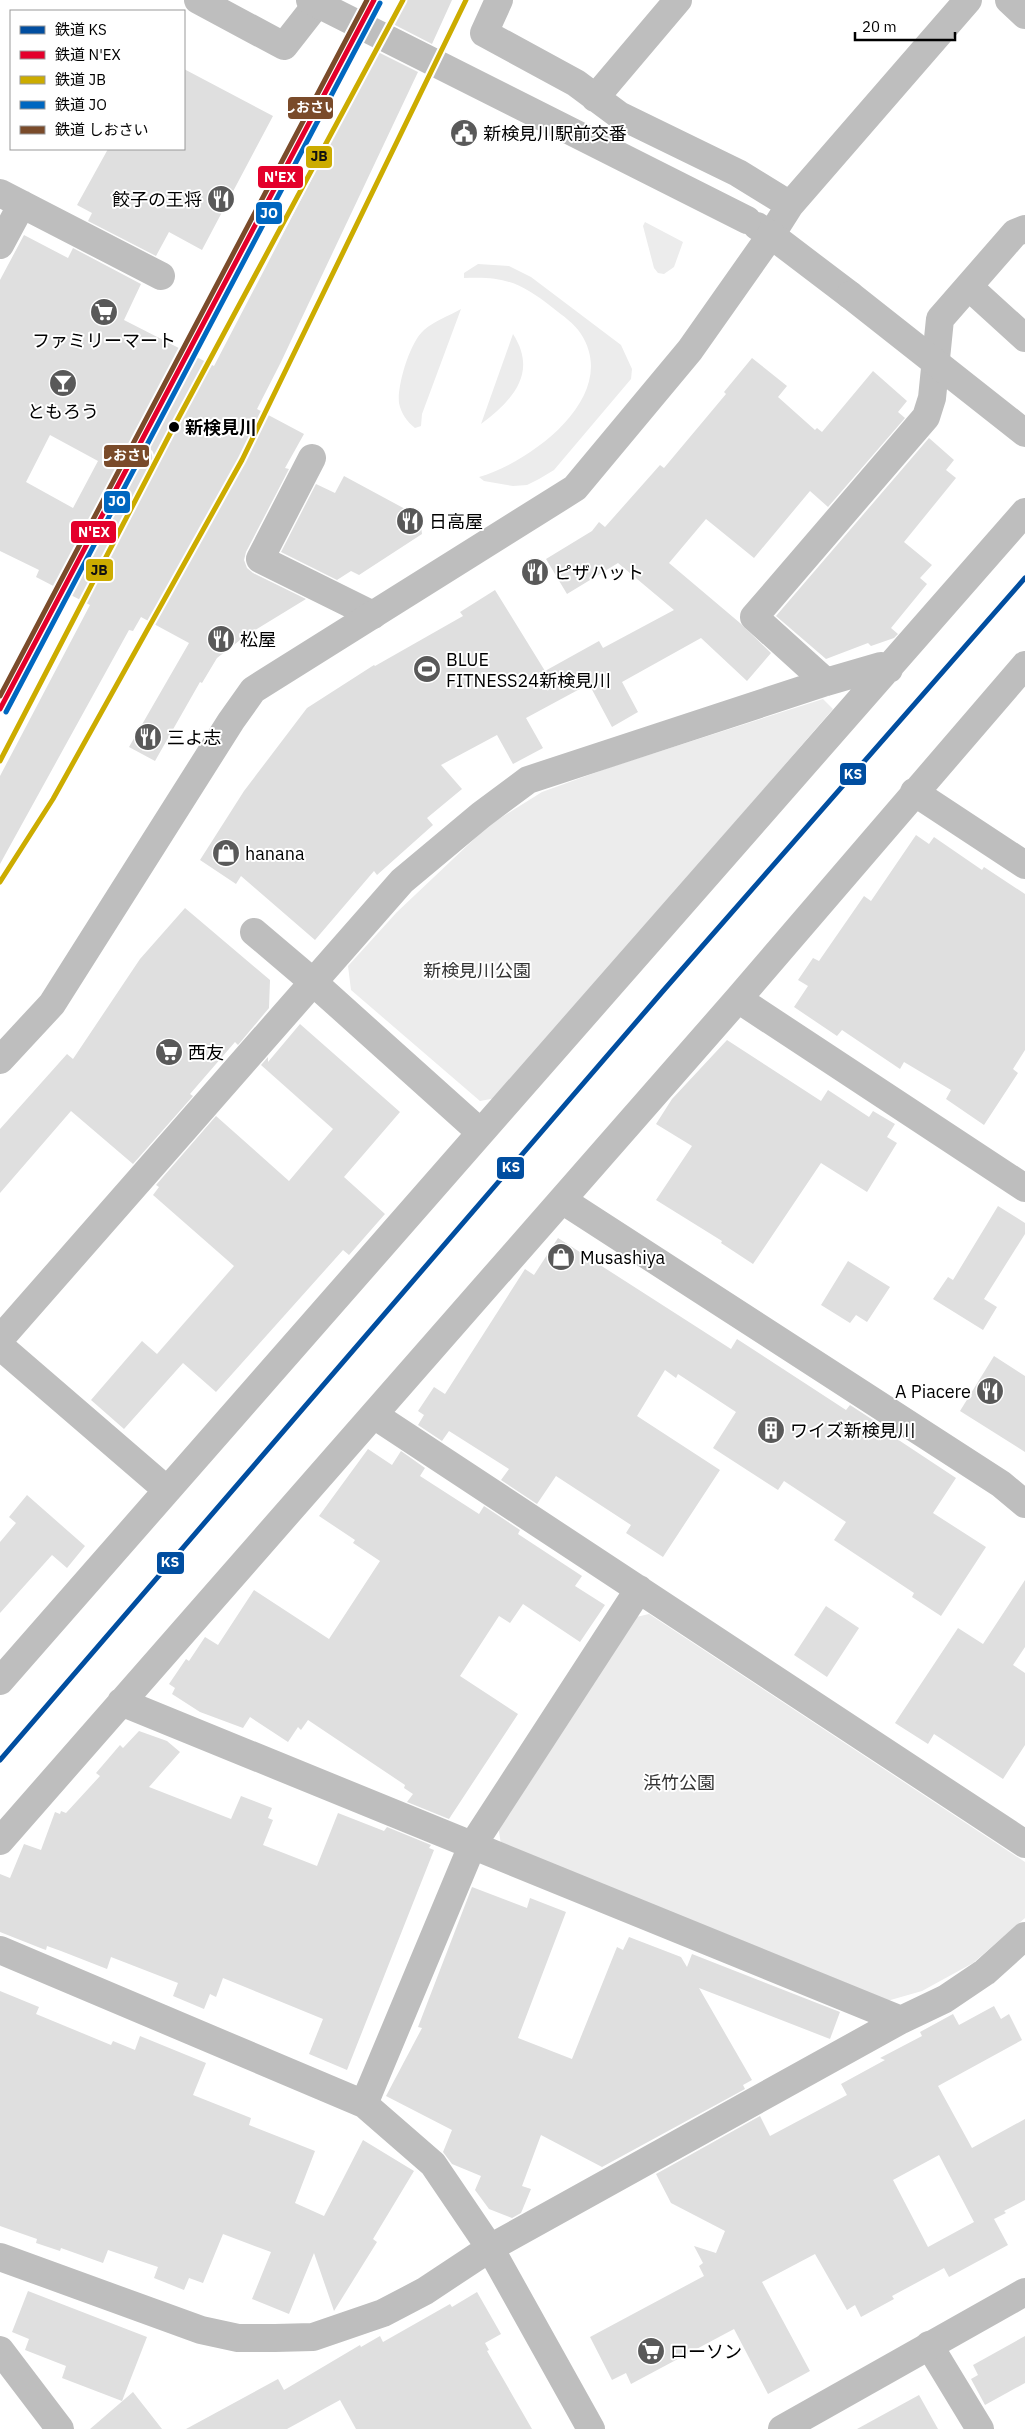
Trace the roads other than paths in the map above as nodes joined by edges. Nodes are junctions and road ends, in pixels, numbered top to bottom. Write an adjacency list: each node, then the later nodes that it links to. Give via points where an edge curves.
1 (198, 0): 3 (street, via 284,46)
2 (310, 0): 13 (street, bridge)
3 (320, 0)
4 (499, 0): 9 (street, via 484,33 576,83)
5 (678, 0): 9 (street)
6 (968, 0): 11 (street)
7 (1009, 0): 8 (street)
8 (1025, 15)
9 (595, 98): 11 (street, via 619,115 738,174)
10 (11, 198): 14 (street); 15 (street)
11 (790, 205): 13 (street)
12 (1025, 229): 16 (street, via 1015,233)
13 (771, 234): 18 (street, bridge); 21 (street, via 690,350 575,488)
14 (0, 245)
15 (161, 276)
16 (969, 287): 17 (street); 24 (street, via 940,319 932,398 926,416 754,617)
17 (1025, 338)
18 (1025, 432)
19 (312, 458): 21 (street, via 260,558)
20 (1025, 512): 23 (street)
21 (373, 615): 30 (street, via 253,690 52,1004)
22 (1025, 664): 25 (street)
23 (889, 669): 24 (street, via 881,666); 31 (street)
24 (826, 682): 28 (street, via 528,780 402,882)
25 (914, 792): 26 (street); 29 (street)
26 (1025, 865)
27 (254, 932): 28 (street)
28 (313, 982): 31 (street); 34 (street)
29 (738, 999): 32 (street); 33 (street)
30 (0, 1060)
31 (480, 1132): 37 (street)
32 (1025, 1188)
33 (562, 1200): 36 (street); 38 (street, via 1001,1484)
34 (0, 1339)
35 (0, 1346): 37 (street)
36 (374, 1415): 39 (street); 41 (street)
37 (167, 1490): 40 (street)
38 (1025, 1504)
39 (638, 1589): 43 (street); 44 (street)
40 (0, 1682)
41 (121, 1702): 42 (street); 44 (street)
42 (0, 1841)
43 (1025, 1844)
44 (472, 1846): 47 (street); 48 (street)
45 (1025, 1936): 47 (street, via 985,1972 953,1994)
46 (0, 1950): 48 (street)
47 (901, 2020): 49 (street)
48 (364, 2104): 49 (street, via 433,2164)
49 (490, 2248): 50 (street, via 425,2291 383,2313 313,2337 275,2338 238,2338 200,2330); 55 (street)
50 (0, 2257)
51 (1025, 2292): 52 (street)
52 (929, 2345): 56 (street); 57 (street)
53 (0, 2350): 54 (street)
54 (60, 2429)
55 (591, 2429)
56 (782, 2429)
57 (980, 2429)

